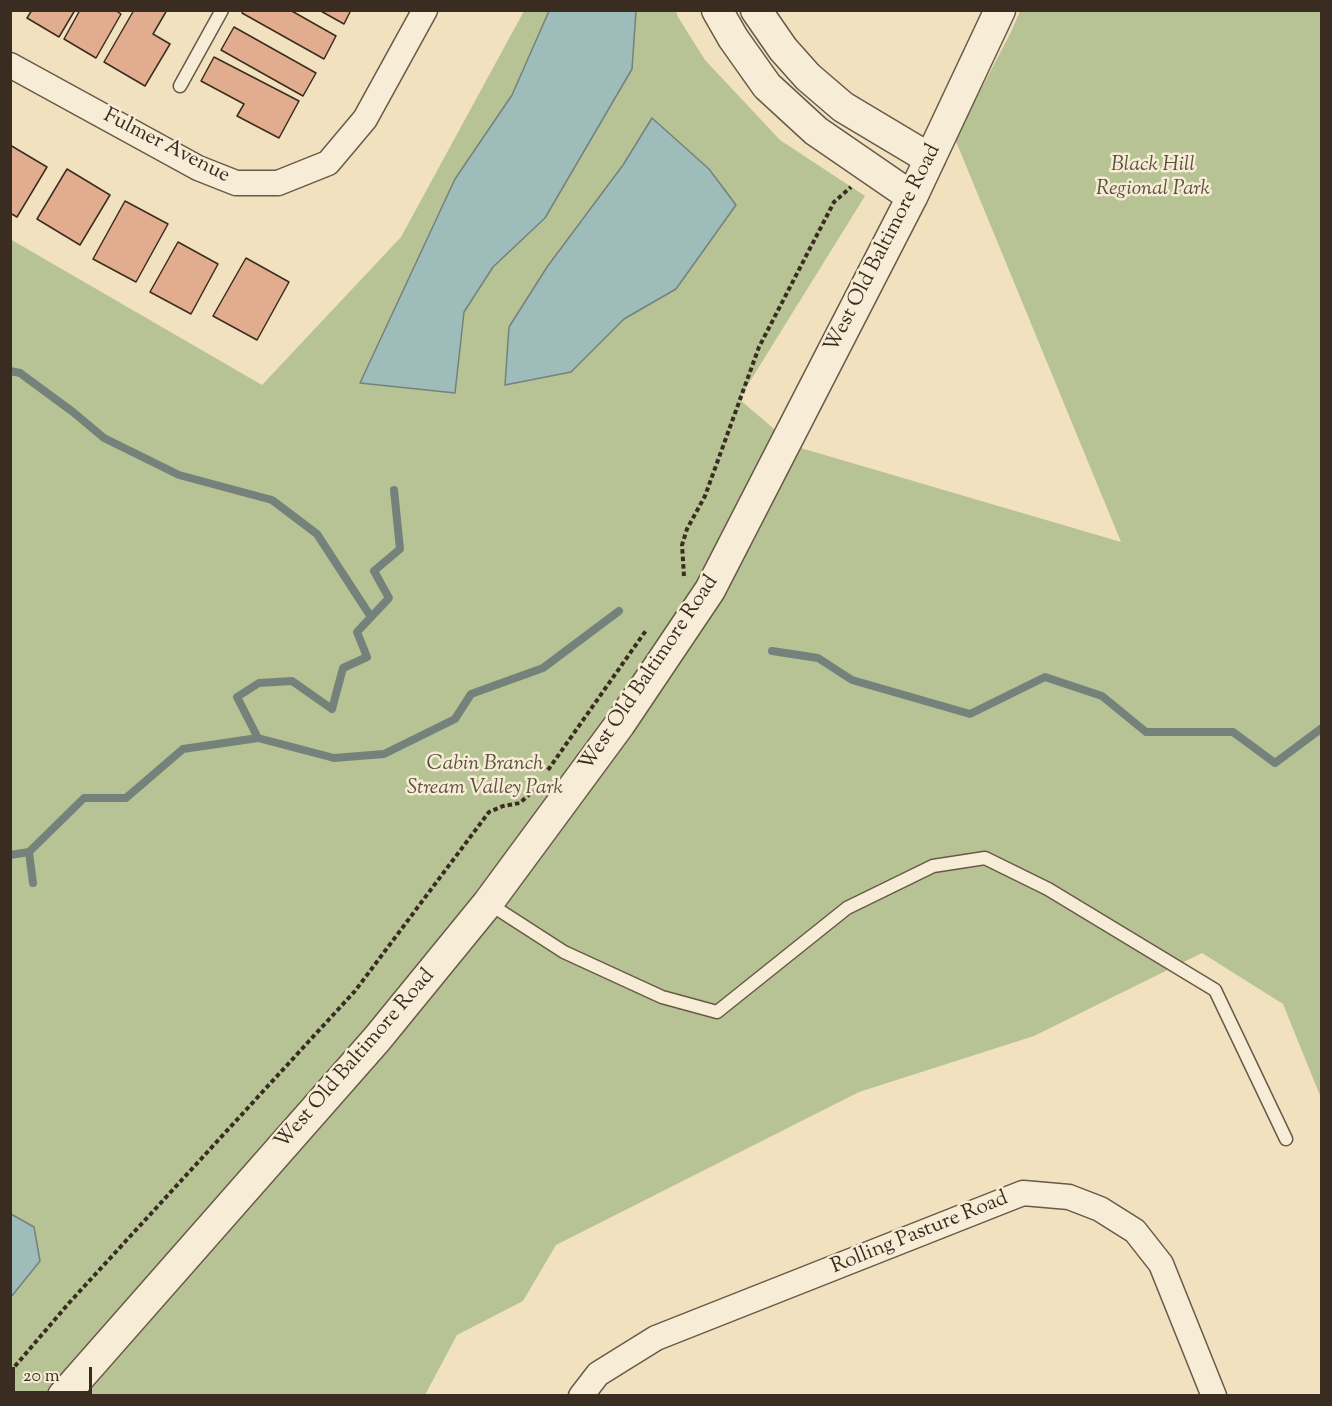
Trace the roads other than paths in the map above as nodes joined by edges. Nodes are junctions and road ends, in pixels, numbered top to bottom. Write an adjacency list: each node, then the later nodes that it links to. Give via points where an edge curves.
1 (222, 10): 7 (lane)
2 (424, 10): 6 (street, Fulmer Avenue, via 365,119 328,163 278,183 236,183 198,168)
3 (717, 10): 9 (street, via 767,86 816,130)
4 (756, 10): 8 (street, via 783,50 843,107)
5 (1000, 10): 8 (street, West Old Baltimore Road)
6 (10, 65)
7 (180, 86)
8 (930, 159): 9 (street, West Old Baltimore Road)
9 (912, 197): 10 (street, West Old Baltimore Road, via 710,590 620,724)
10 (488, 903): 11 (lane, via 574,956 662,997 717,1012 847,908 933,866 986,858 1048,889 1215,990); 12 (street, West Old Baltimore Road, via 377,1039)
11 (1286, 1138)
12 (63, 1395)
13 (581, 1395): 14 (street, Rolling Pasture Road, via 598,1374 656,1338 1023,1193 1069,1197 1100,1209 1135,1231 1161,1264)
14 (1214, 1395)

